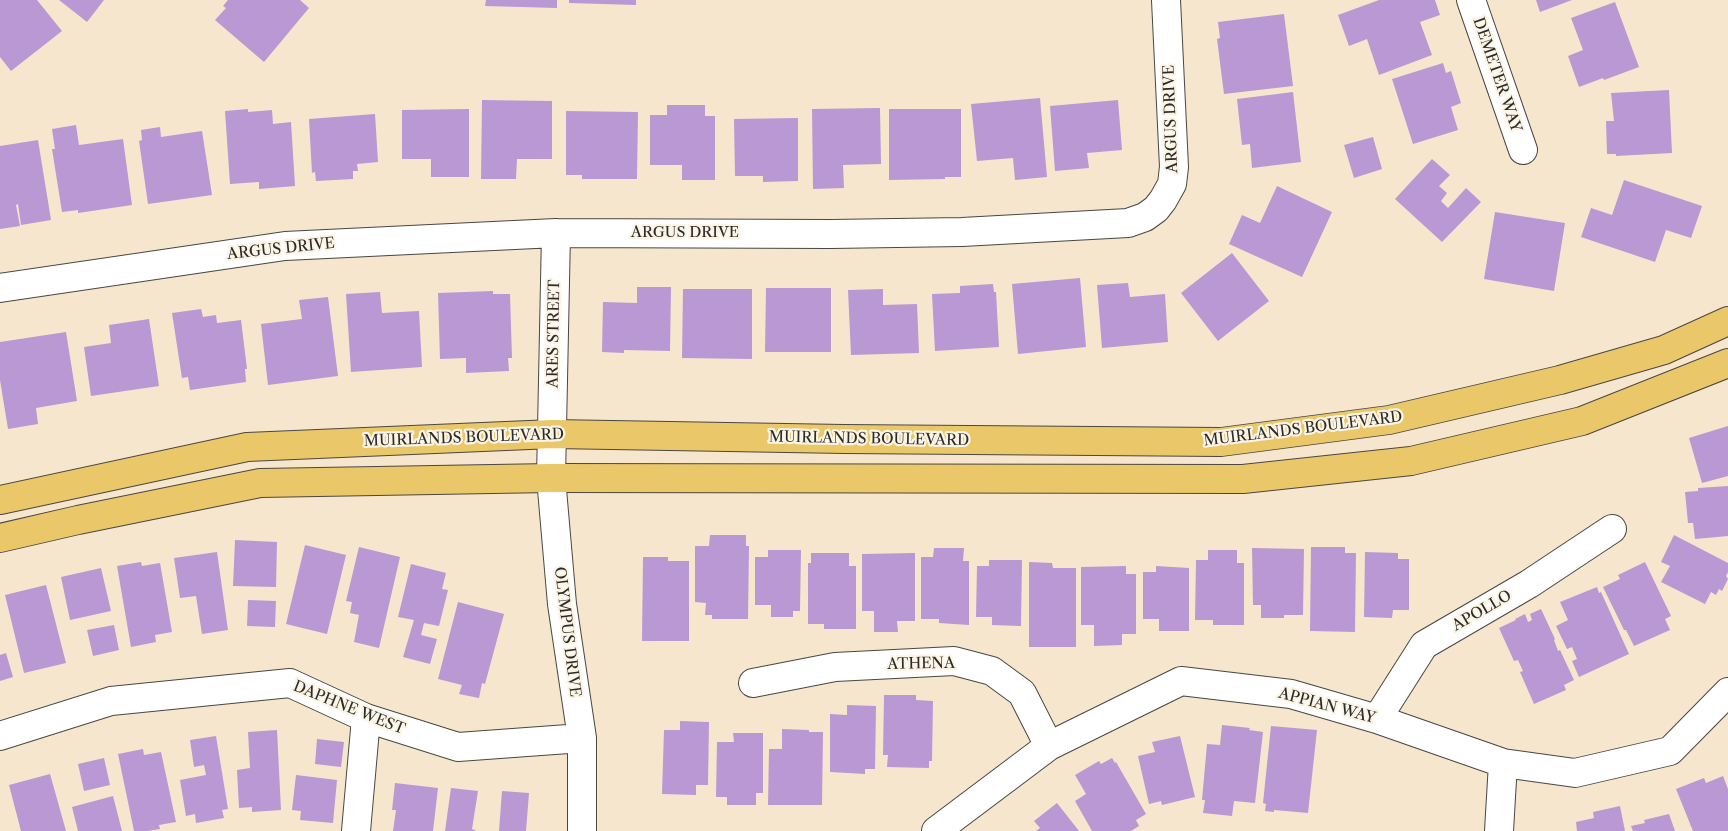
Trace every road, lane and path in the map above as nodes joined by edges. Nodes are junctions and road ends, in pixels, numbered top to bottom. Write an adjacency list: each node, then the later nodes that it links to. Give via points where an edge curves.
1 (1166, 0): 4 (street, ARGUS DRIVE, via 1174,167 1172,184 1164,200 1145,217 1128,223 962,232)
2 (1471, 0): 3 (street, DEMETER WAY)
3 (1523, 150)
4 (556, 233): 5 (street, ARGUS DRIVE, via 285,246); 8 (street, ARES STREET)
5 (0, 288)
6 (1728, 321): 8 (main road, MUIRLANDS BOULEVARD, via 1664,350 1560,380 1389,420 1221,442)
7 (1728, 363): 9 (main road, via 1582,421 1411,461 1243,479)
8 (553, 434): 9 (street, OLYMPUS DRIVE); 10 (main road, MUIRLANDS BOULEVARD, via 246,447)
9 (551, 478): 12 (main road, via 260,483); 18 (street, OLYMPUS DRIVE, via 562,604)
10 (0, 500)
11 (1612, 529): 16 (street, APOLLO, via 1529,584 1424,645)
12 (0, 538)
13 (753, 683): 19 (street, ATHENA, via 835,667 954,661 992,671 1022,693)
14 (1728, 692): 20 (street, APPIAN WAY, via 1670,752 1575,773)
15 (366, 718): 17 (street, DAPHNE WEST, via 290,683 111,701); 18 (street, DAPHNE WEST, via 458,747); 21 (street)
16 (1377, 719): 19 (street, APPIAN WAY, via 1291,694 1181,681); 20 (street, APPIAN WAY)
17 (0, 736)
18 (582, 738): 22 (street, OLYMPUS DRIVE)
19 (1048, 746): 23 (street, APPIAN WAY)
20 (1503, 762): 24 (street)
21 (356, 831)
22 (582, 831)
23 (936, 831)
24 (1499, 831)

